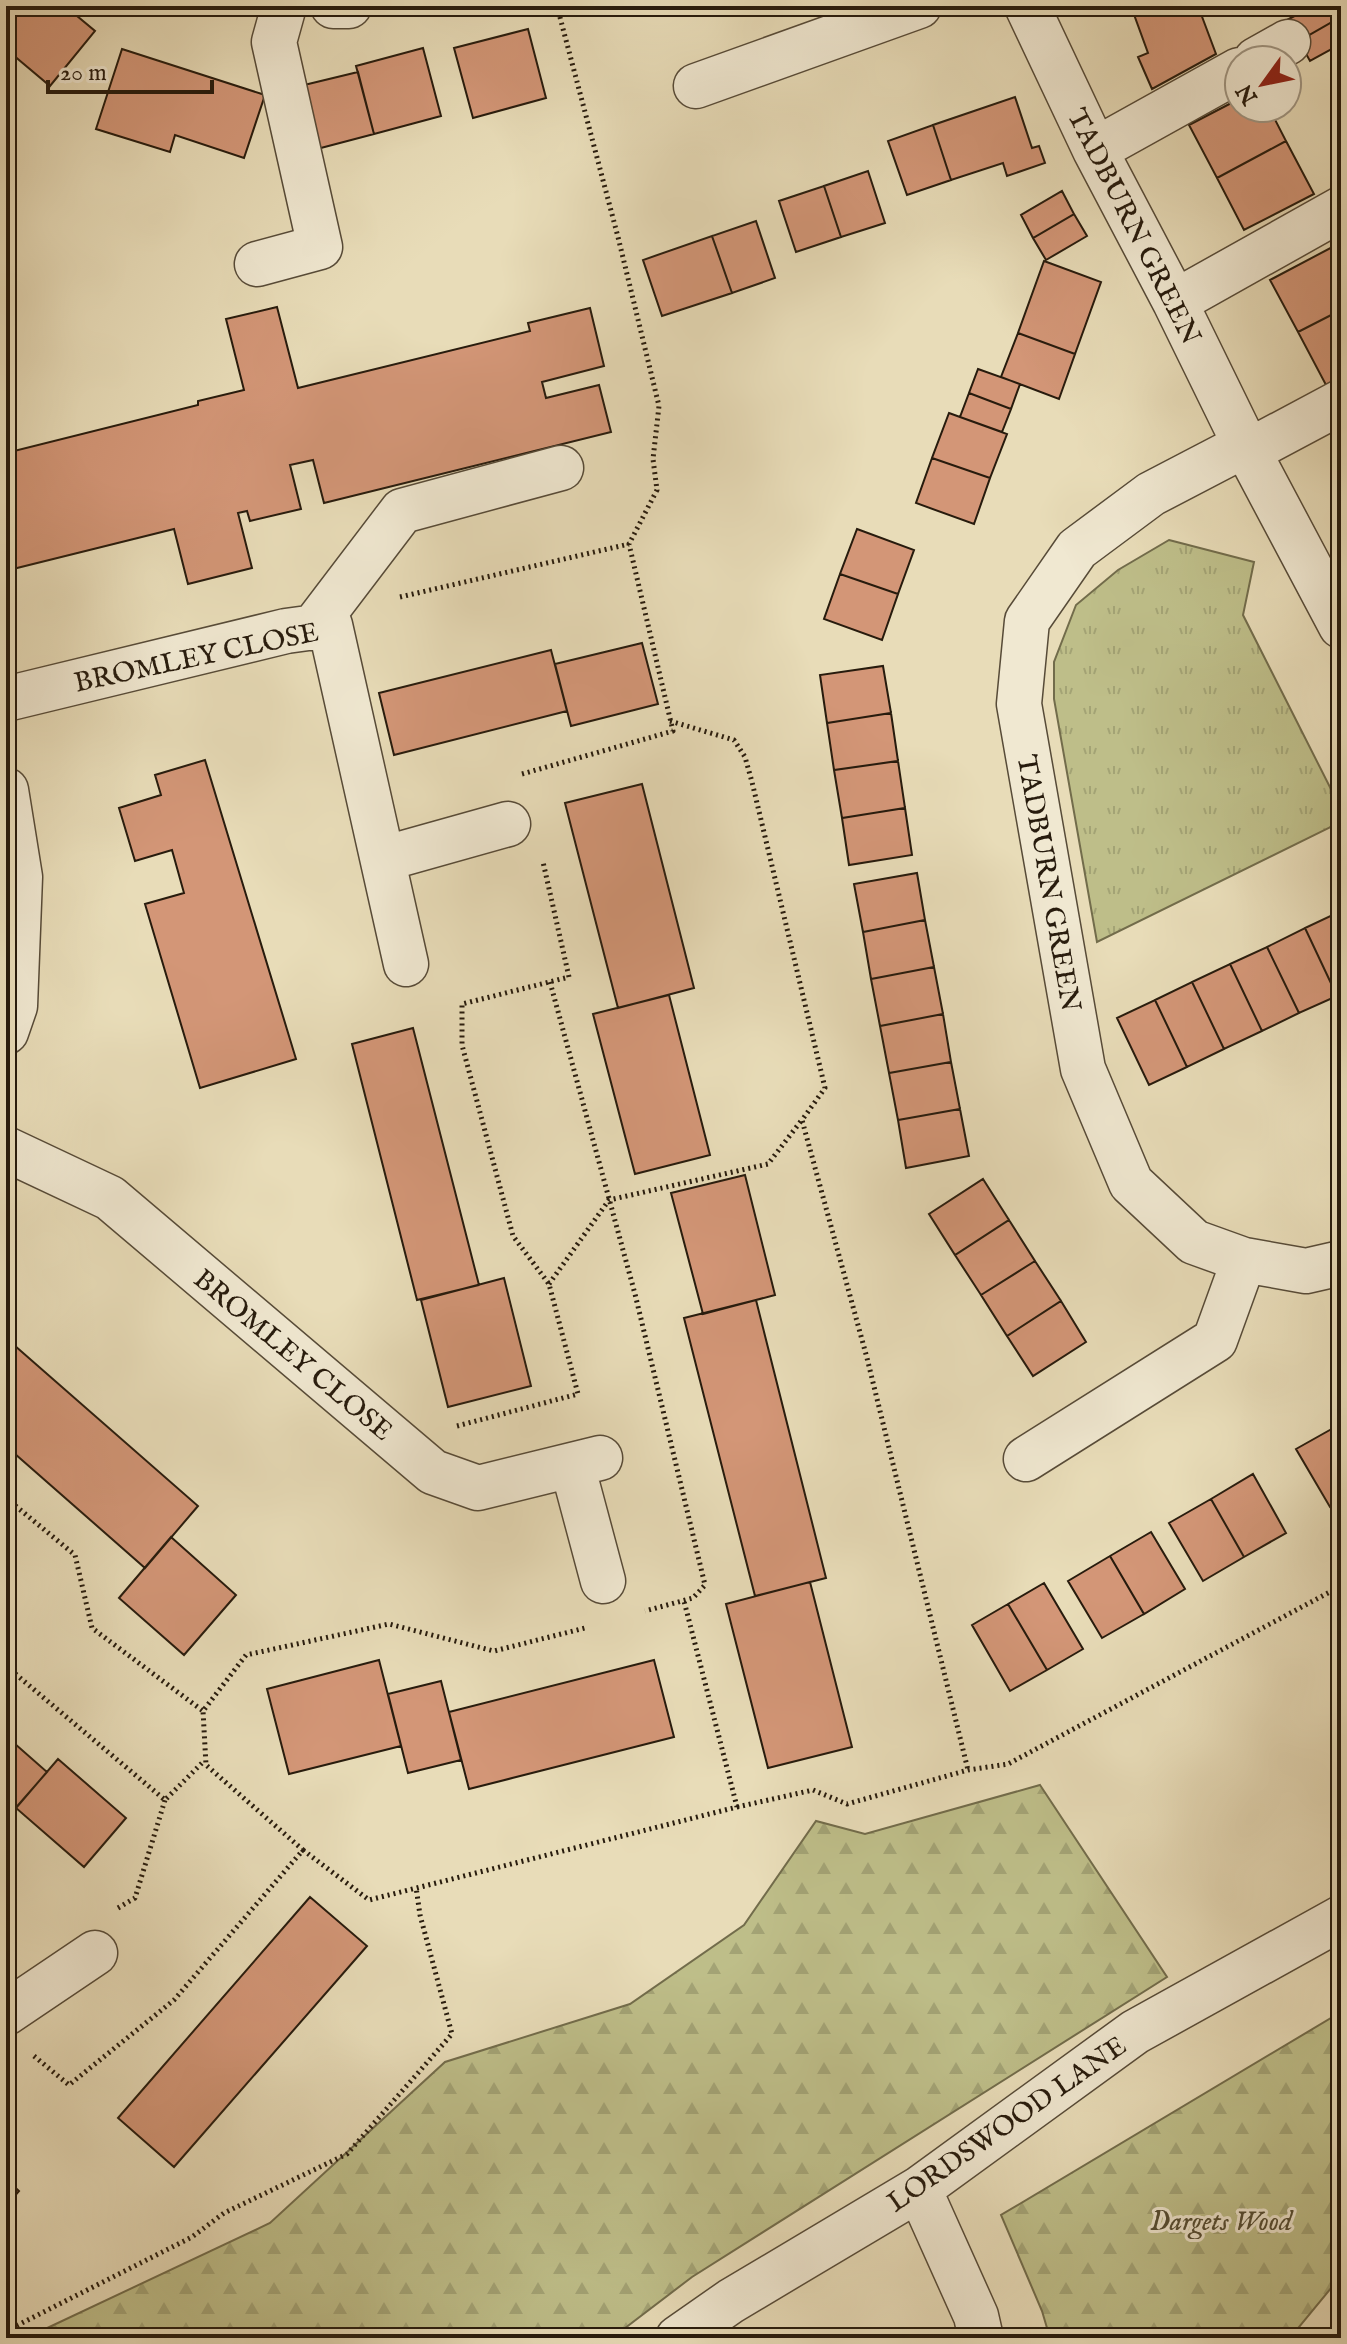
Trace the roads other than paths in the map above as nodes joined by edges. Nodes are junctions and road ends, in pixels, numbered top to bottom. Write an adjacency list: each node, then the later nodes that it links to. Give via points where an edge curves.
1 (284, 6): 10 (street, via 274,42 320,247)
2 (333, 6): 3 (street)
3 (349, 6)
4 (919, 6): 7 (street)
5 (1027, 6): 8 (street, TADBURN GREEN)
6 (1223, 79): 8 (street)
7 (696, 86)
8 (1095, 150): 11 (street, TADBURN GREEN)
9 (1341, 209): 11 (street)
10 (257, 264)
11 (1175, 302): 13 (street, TADBURN GREEN)
12 (1341, 402): 13 (street)
13 (1247, 448): 15 (street, TADBURN GREEN); 24 (street, TADBURN GREEN, via 1151,494 1077,549 1027,621 1019,704 1083,1069 1131,1183 1194,1242)
14 (561, 468): 16 (street, via 402,511)
15 (1341, 626)
16 (313, 628): 17 (street, BROMLEY CLOSE); 20 (street, BROMLEY CLOSE, via 330,625)
17 (6, 699)
18 (6, 790): 22 (street, via 20,877 15,1006)
19 (517, 806): 20 (street)
20 (383, 859): 21 (street, BROMLEY CLOSE)
21 (406, 964)
22 (6, 1032)
23 (6, 1149): 27 (street, BROMLEY CLOSE, via 110,1198 433,1472 478,1488 586,1461)
24 (1244, 1260): 25 (street, TADBURN GREEN, via 1306,1271); 26 (street, via 1215,1340)
25 (1341, 1263)
26 (1026, 1459)
27 (603, 1581)
28 (1341, 1918): 31 (street, LORDSWOOD LANE, via 1135,2032)
29 (84, 1960): 30 (street)
30 (15, 2014)
31 (919, 2189): 32 (street, LORDSWOOD LANE); 33 (street)
32 (678, 2338)
33 (981, 2338)

